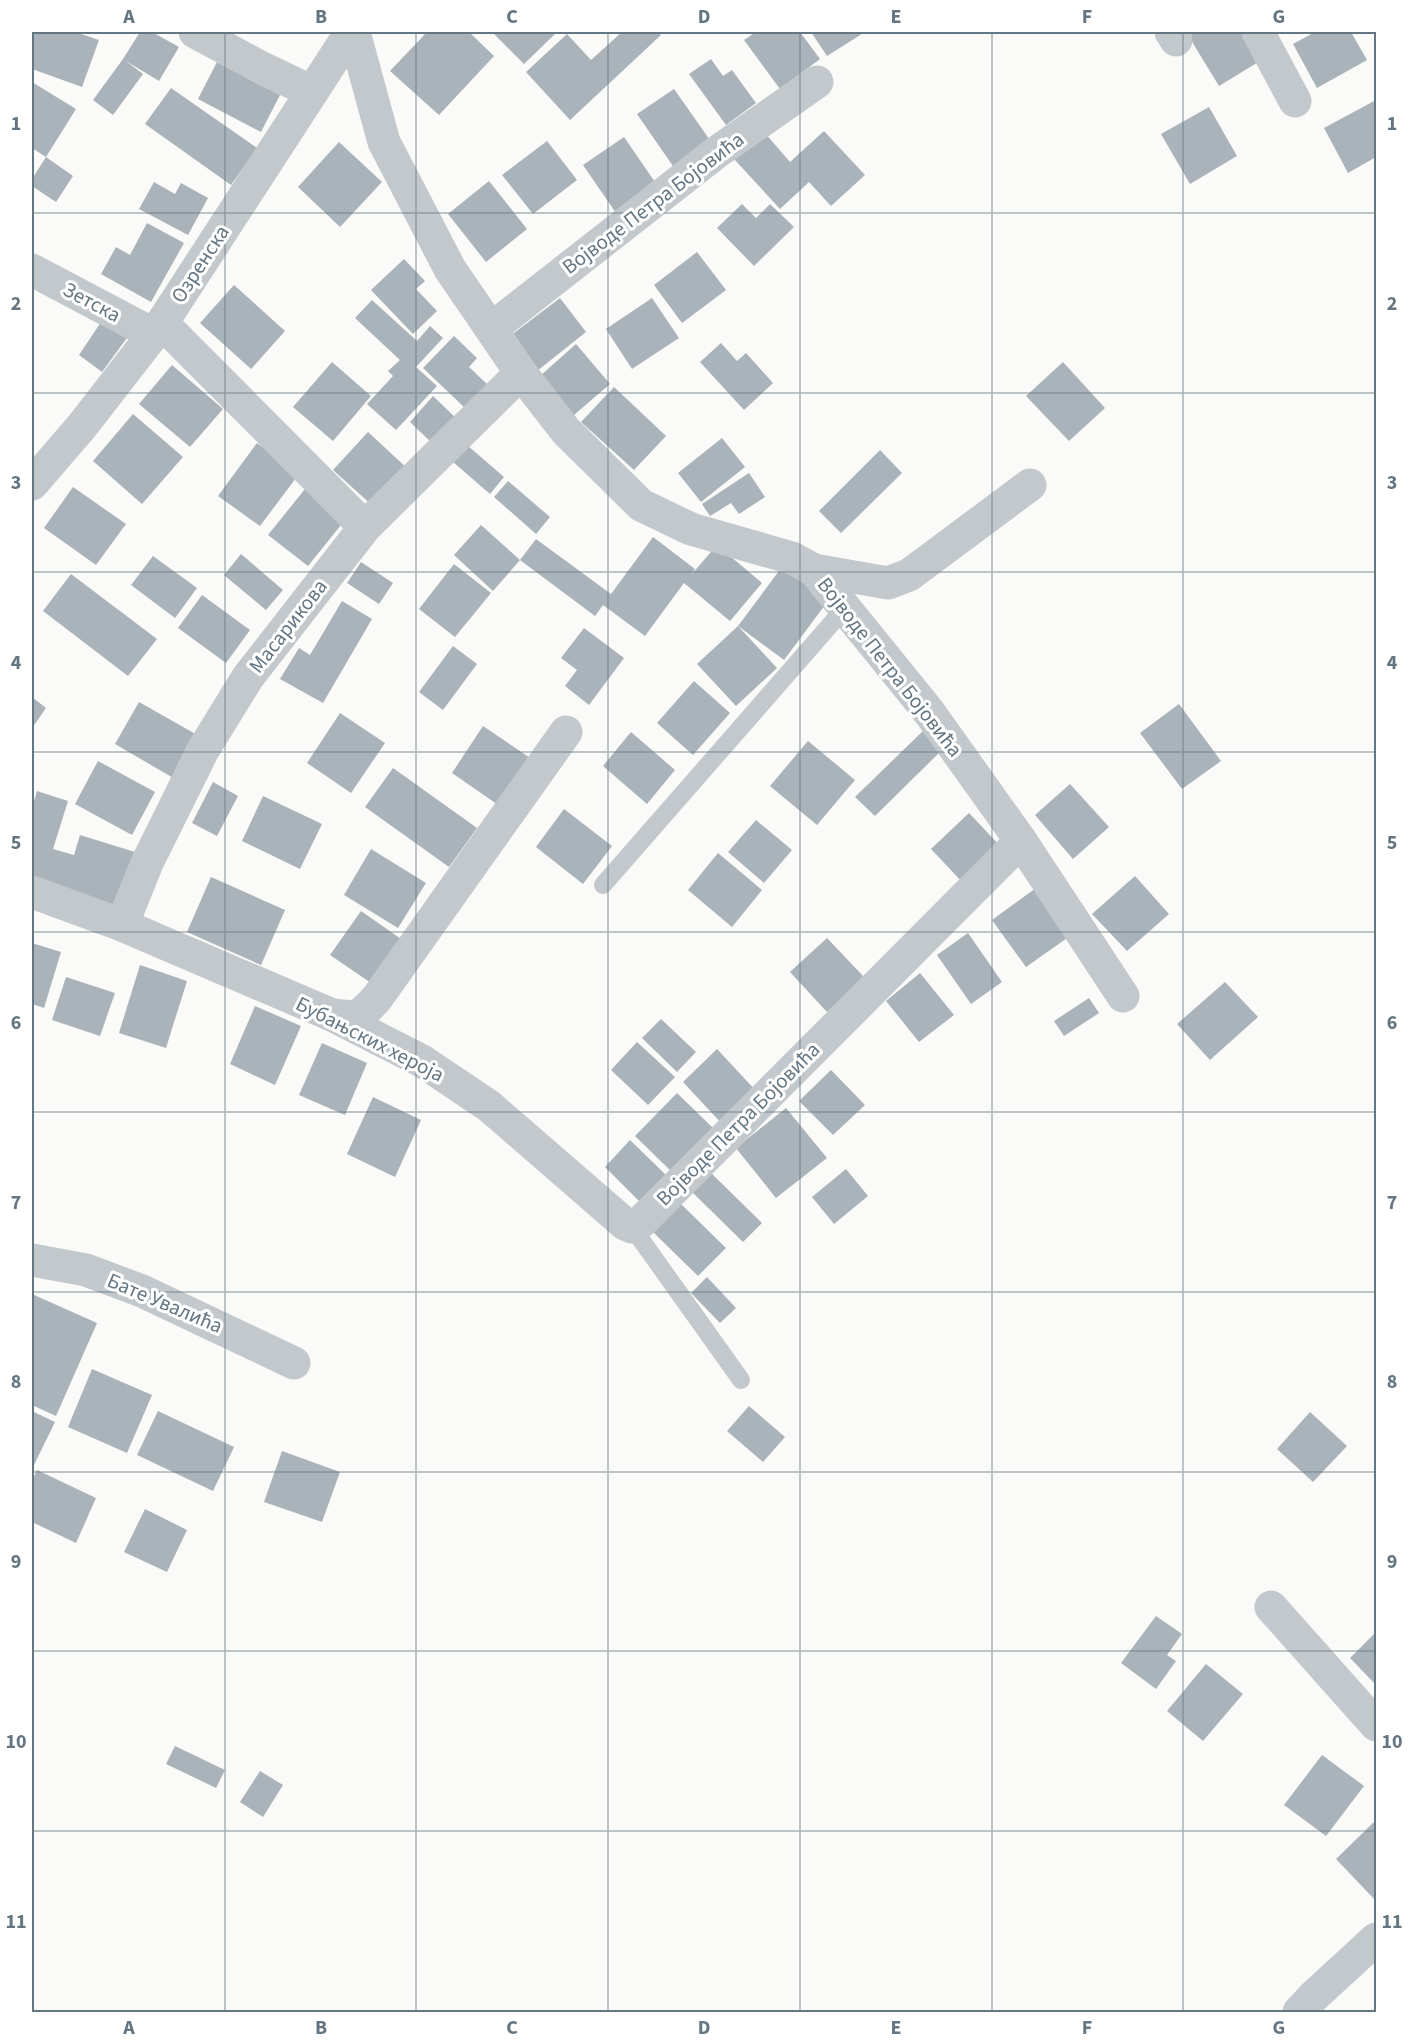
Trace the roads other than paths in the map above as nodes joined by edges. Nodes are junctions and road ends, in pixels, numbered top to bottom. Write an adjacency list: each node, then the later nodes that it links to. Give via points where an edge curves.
1 (195, 32): 5 (street)
2 (353, 32): 5 (street, Озренска); 8 (street, Војводе Петра Бојовића, via 384,142 450,269)
3 (1258, 32): 6 (street)
4 (818, 82): 8 (street, Војводе Петра Бојовића, via 717,153)
5 (312, 92): 9 (street, Озренска)
6 (1295, 101)
7 (32, 270): 9 (street, Зетска)
8 (492, 328): 10 (street, Војводе Петра Бојовића)
9 (157, 329): 11 (street, Озренска); 13 (street, Зетска)
10 (521, 373): 13 (street, Масарикова); 14 (street, Војводе Петра Бојовића, via 566,431 641,505 691,529 792,558)
11 (32, 484)
12 (1030, 485): 14 (street, via 909,575 888,583)
13 (365, 527): 20 (street, Масарикова, via 248,677 203,750 147,863)
14 (814, 570): 15 (street, Војводе Петра Бојовића)
15 (845, 608): 17 (street, Војводе Петра Бојовића, via 929,712); 18 (lane)
16 (566, 732): 22 (street, via 377,998 353,1018)
17 (1021, 841): 21 (street, Војводе Петра Бојовића); 23 (street, Војводе Петра Бојовића)
18 (603, 885)
19 (32, 892): 20 (street, Бубањских хероја)
20 (122, 925): 22 (street, Бубањских хероја)
21 (1123, 996)
22 (332, 1015): 23 (street, Бубањских хероја, via 422,1062 489,1106)
23 (632, 1227): 26 (lane, Бубањских хероја)
24 (32, 1260): 25 (street, Бате Увалића, via 86,1270 142,1291)
25 (294, 1363)
26 (741, 1380)
27 (1271, 1607): 28 (street)
28 (1377, 1725)
29 (1377, 1940): 30 (street)
30 (1299, 2013)

